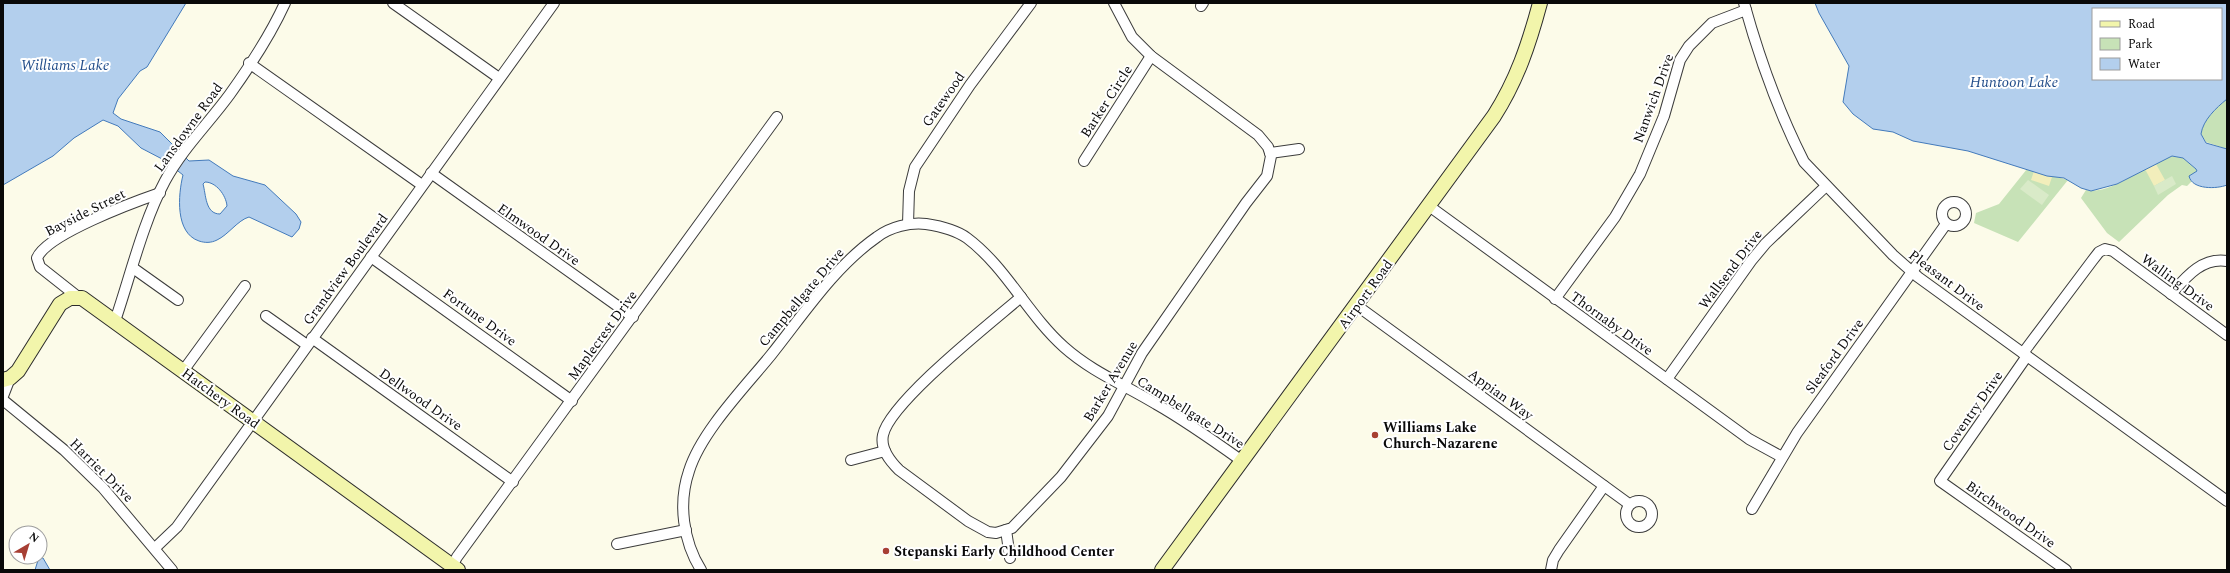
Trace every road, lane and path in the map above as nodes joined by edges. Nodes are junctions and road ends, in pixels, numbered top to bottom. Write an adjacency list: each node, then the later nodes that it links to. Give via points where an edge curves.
1 (285, 3): 9 (street, Lansdowne Road)
2 (393, 3): 10 (street)
3 (554, 3): 10 (street, Grandview Boulevard)
4 (1031, 3): 20 (street, Gatewood, via 970,85 915,167 909,192)
5 (1114, 3): 8 (street, via 1132,37)
6 (1538, 4): 19 (street, Airport Road, via 1522,63 1508,92)
7 (1745, 6): 17 (street, Pleasant Drive, via 1759,58 1794,143 1804,162); 31 (street, Nanwich Drive, via 1712,23 1689,46 1680,60 1664,116 1640,174 1615,217)
8 (1151, 56): 13 (street, via 1258,135); 14 (street, Barker Circle)
9 (249, 63): 16 (street); 18 (street, Lansdowne Road, via 230,93 184,152)
10 (499, 78): 15 (street, Grandview Boulevard)
11 (777, 117): 35 (street, Maplecrest Drive)
12 (1299, 149): 13 (street)
13 (1270, 153): 43 (street, Barker Avenue, via 1267,176 1142,353)
14 (1084, 161)
15 (431, 173): 16 (street, Grandview Boulevard); 35 (street, Elmwood Drive)
16 (422, 185): 23 (street, Grandview Boulevard)
17 (1826, 186): 26 (street, Pleasant Drive); 42 (street, Wallsend Drive, via 1750,261)
18 (160, 193): 25 (street, Lansdowne Road); 29 (street, Bayside Street, via 111,211 65,235 39,253 40,267)
19 (1429, 206): 31 (street, Thornaby Drive); 33 (street, Airport Road)
20 (908, 224): 30 (street, Campbellgate Drive, via 926,224 955,232 966,238 998,268); 58 (street, Campbellgate Drive, via 879,235 850,258 714,426 699,448 689,470 683,503)
21 (1946, 224): 26 (street, Sleaford Drive)
22 (2113, 252): 28 (street, Walling Drive); 39 (street, Coventry Drive, via 2105,249 2100,252)
23 (371, 256): 38 (street, Grandview Boulevard); 46 (street, Fortune Drive)
24 (2227, 261): 28 (street, via 2204,264)
25 (133, 268): 32 (street); 36 (street, Lansdowne Road)
26 (1912, 272): 39 (street, Pleasant Drive); 49 (street, Sleaford Drive)
27 (245, 286): 40 (street)
28 (2171, 294): 37 (street, Walling Drive)
29 (78, 297): 36 (street, Hatchery Road); 41 (street, via 67,299 57,307 20,368)
30 (1021, 298): 43 (street, Campbellgate Drive, via 1064,347 1087,365); 48 (street, via 941,365 895,413 886,425 882,437)
31 (1555, 298): 42 (street, Thornaby Drive)
32 (178, 300)
33 (1356, 305): 51 (street, Airport Road); 54 (street, Appian Way)
34 (266, 316): 38 (street, Dellwood Drive)
35 (633, 317): 46 (street, Maplecrest Drive)
36 (115, 321): 40 (street, Hatchery Road)
37 (2227, 335)
38 (310, 342): 47 (street, Grandview Boulevard); 52 (street, Dellwood Drive)
39 (2025, 355): 53 (street, Coventry Drive); 55 (street, Pleasant Drive)
40 (183, 371): 47 (street, Hatchery Road)
41 (6, 379): 44 (street)
42 (1667, 379): 49 (street, Thornaby Drive, via 1749,439)
43 (1123, 386): 51 (street, Campbellgate Drive, via 1162,407); 59 (street, Barker Avenue, via 1108,416 1060,477 1012,528)
44 (3, 396)
45 (3, 400): 61 (street, Harriet Drive, via 64,450 103,488)
46 (572, 400): 52 (street, Maplecrest Drive)
47 (252, 422): 61 (street, Grandview Boulevard, via 177,527); 63 (street, Hatchery Road)
48 (885, 451): 50 (street); 59 (street, via 889,460 899,470 968,521 988,532)
49 (1782, 457): 57 (street, Sleaford Drive)
50 (851, 460)
51 (1242, 461): 66 (street, Airport Road)
52 (513, 482): 63 (street, Maplecrest Drive)
53 (1940, 482): 68 (street, Birchwood Drive)
54 (1604, 486): 56 (street, Appian Way); 67 (street, via 1559,550)
55 (2227, 501)
56 (1629, 504)
57 (1752, 509)
58 (686, 530): 60 (street); 65 (street, Campbellgate Drive, via 690,553)
59 (1006, 530): 62 (street)
60 (617, 544)
61 (155, 548): 64 (street, Harriet Drive)
62 (1010, 558)
63 (453, 569)
64 (172, 570)
65 (701, 570)
66 (1162, 570)
67 (1551, 570)
68 (2066, 570)

